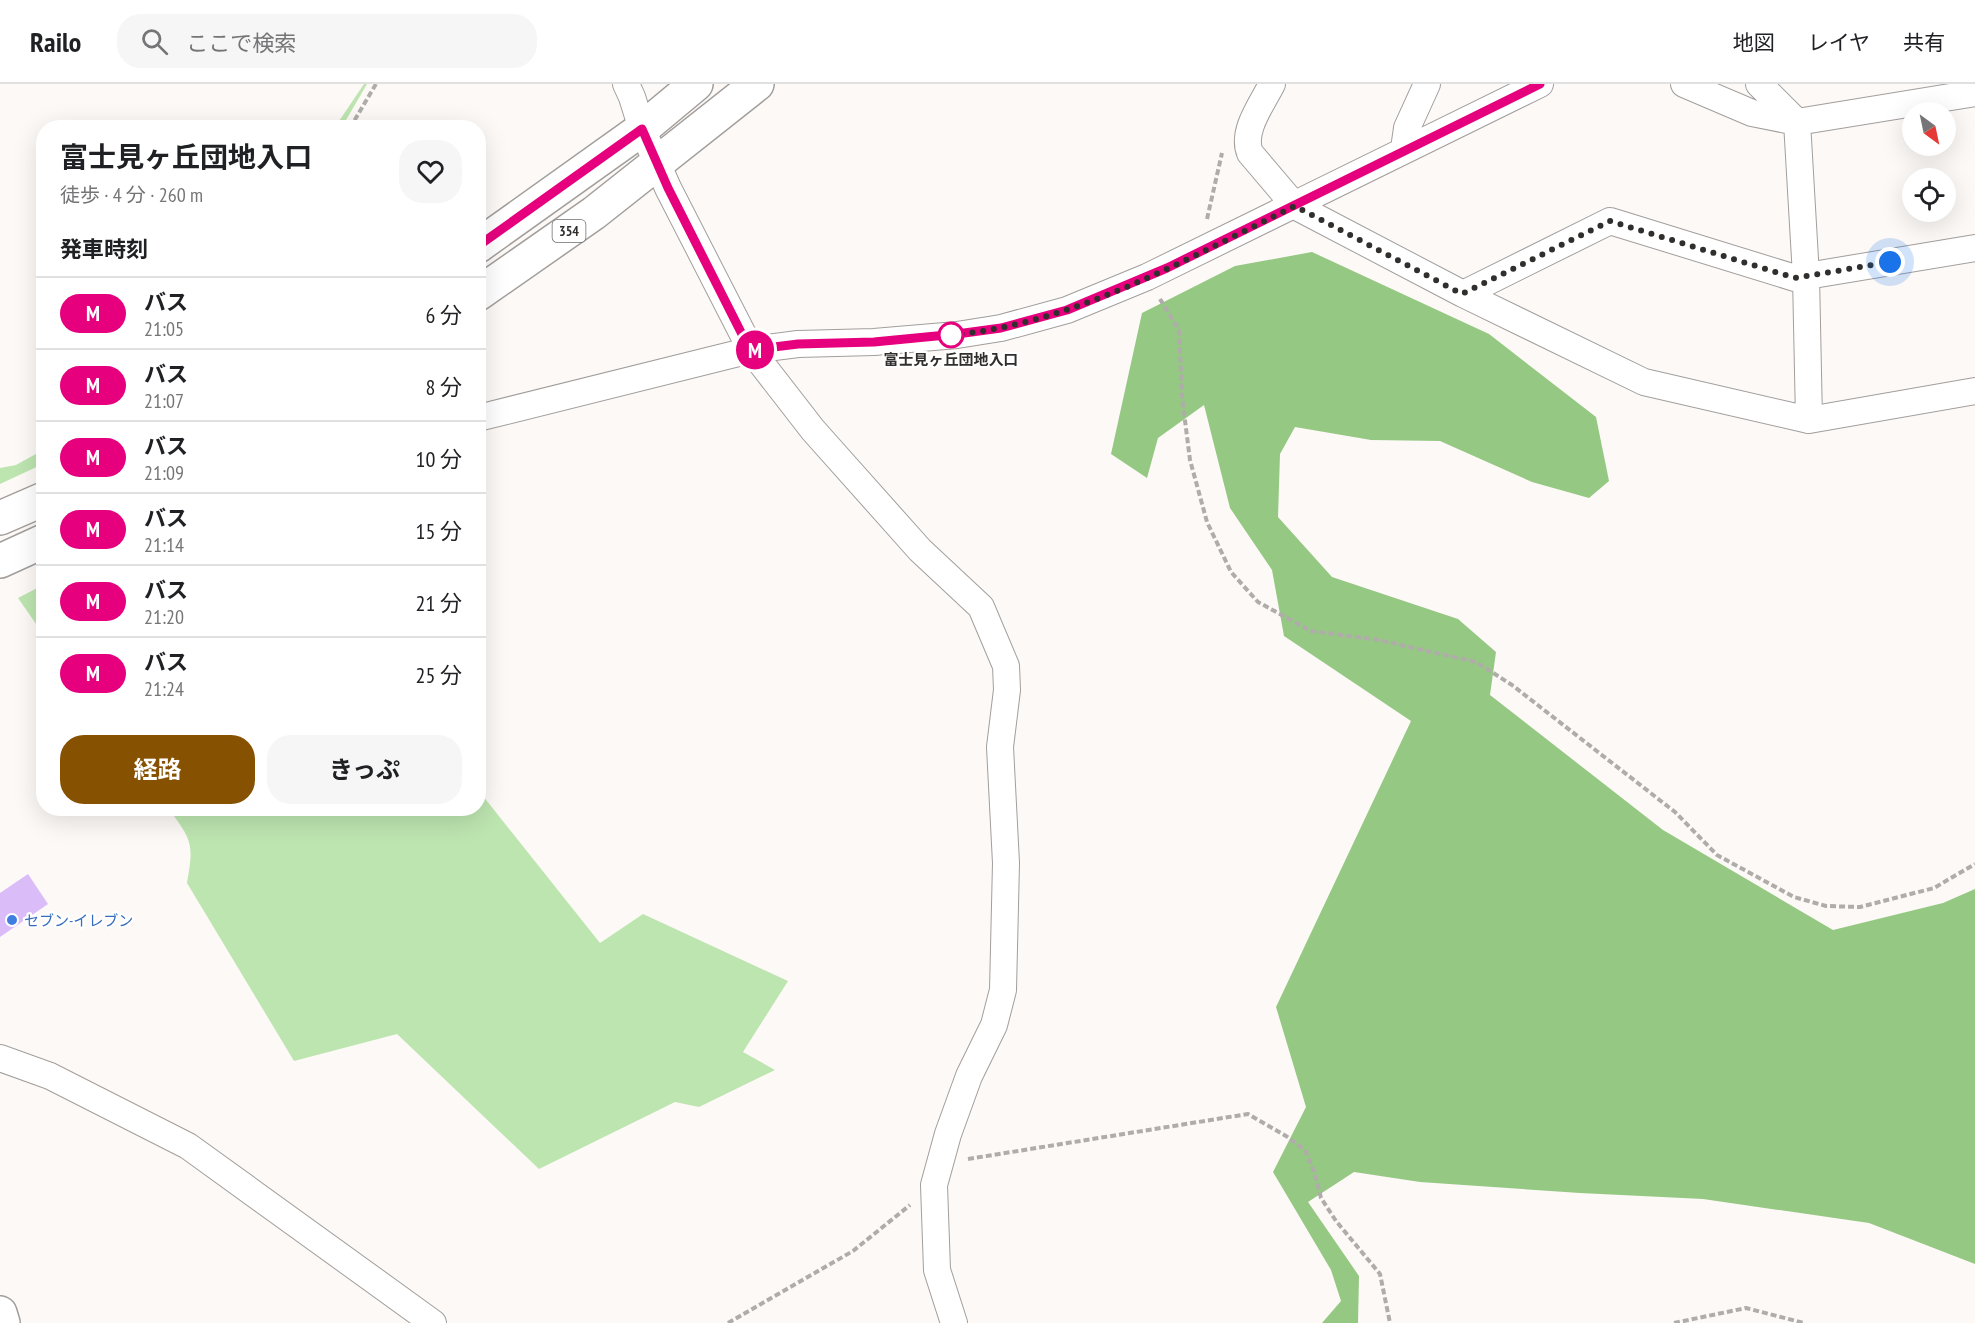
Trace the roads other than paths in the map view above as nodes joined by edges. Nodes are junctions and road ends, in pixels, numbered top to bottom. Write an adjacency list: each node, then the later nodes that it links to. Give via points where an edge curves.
1 (626, 84): 12 (street)
2 (696, 84): 12 (main road, 354)
3 (757, 84): 14 (main road, 354)
4 (1272, 84): 15 (street, via 1247,144 1250,153)
5 (1427, 84): 13 (street, via 1407,128)
6 (1540, 84): 13 (street)
7 (1684, 84): 11 (street, via 1752,113)
8 (1759, 84): 11 (street)
9 (1916, 93): 10 (street); 11 (street)
10 (1975, 93)
11 (1797, 122): 18 (street)
12 (642, 129): 14 (street); 16 (main road, 354)
13 (1404, 149): 15 (street)
14 (658, 164): 19 (main road, 354); 21 (street)
15 (1295, 206): 20 (street); 21 (street, via 1147,278 1067,310 1001,328)
16 (486, 240)
17 (1975, 248): 18 (street)
18 (1806, 276): 20 (street, via 1795,278 1610,221); 24 (street)
19 (486, 288)
20 (1462, 294): 24 (street, via 1644,382)
21 (750, 350): 23 (street); 33 (street, via 813,430 920,550 981,607 1006,666 1000,747 1006,862 1003,990 994,1025 969,1076 937,1175 937,1270)
22 (1975, 391): 24 (street)
23 (486, 416)
24 (1809, 420)
25 (36, 502): 26 (main road)
26 (0, 518)
27 (36, 545): 28 (main road)
28 (0, 561)
29 (0, 1058): 32 (street, via 50,1076 188,1146)
30 (0, 1313): 31 (main road)
31 (3, 1323)
32 (433, 1323)
33 (954, 1323)

